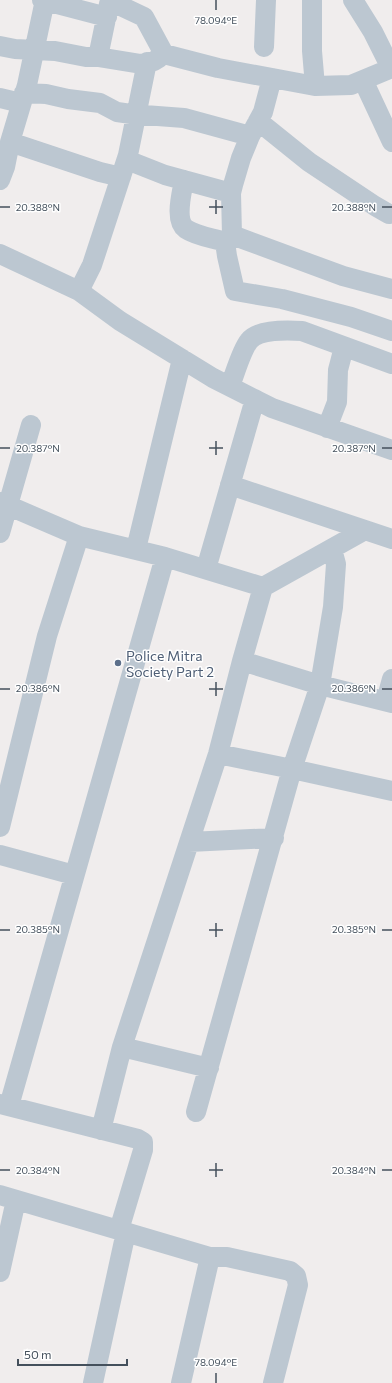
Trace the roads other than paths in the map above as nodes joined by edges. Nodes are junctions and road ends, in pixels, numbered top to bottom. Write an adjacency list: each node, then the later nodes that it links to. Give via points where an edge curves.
1 (44, 0): 5 (street); 8 (street)
2 (266, 0): 7 (street)
3 (312, 0): 14 (street)
4 (353, 0): 11 (street)
5 (109, 6): 9 (street); 10 (street, via 144,17)
6 (0, 46): 8 (street)
7 (264, 47)
8 (34, 51): 9 (street); 16 (street)
9 (98, 57): 10 (street, via 141,64)
10 (156, 58): 12 (street); 17 (street)
11 (392, 68): 13 (street)
12 (272, 78): 14 (street); 18 (street, via 263,112)
13 (362, 80): 14 (street, via 351,85); 20 (street)
14 (315, 86)
15 (0, 98): 16 (street)
16 (22, 98): 17 (street, via 46,94 100,103 117,112); 19 (street)
17 (137, 114): 18 (street, via 184,118); 21 (street)
18 (254, 129): 24 (street, via 241,158); 25 (street)
19 (10, 142): 21 (street, via 100,172); 22 (street)
20 (392, 142)
21 (124, 168): 23 (street); 29 (street, via 92,265)
22 (0, 180)
23 (184, 180): 24 (street); 26 (street, via 180,204 181,222 197,234)
24 (231, 193): 26 (street)
25 (389, 214)
26 (228, 238): 28 (street, via 343,276); 30 (street, via 227,256 235,291 282,299)
27 (0, 254): 29 (street)
28 (392, 289)
29 (79, 291): 32 (street, via 120,321)
30 (392, 331)
31 (344, 347): 33 (street); 34 (street, via 302,331 257,334 244,348); 37 (street, via 338,370 337,402)
32 (182, 359): 34 (street); 46 (street)
33 (392, 364)
34 (230, 386): 35 (street)
35 (255, 400): 37 (street); 39 (street)
36 (31, 425): 40 (street)
37 (327, 428): 38 (street)
38 (392, 450)
39 (230, 485): 41 (street); 48 (street)
40 (4, 503): 42 (street); 43 (street)
41 (365, 530): 44 (street); 45 (street)
42 (0, 533)
43 (79, 536): 46 (street); 57 (street, via 48,636)
44 (392, 539)
45 (332, 549): 49 (street); 52 (street, via 336,564 333,607)
46 (136, 550): 47 (street)
47 (165, 557): 48 (street); 61 (street)
48 (206, 569): 49 (street)
49 (263, 587): 50 (street)
50 (242, 661): 52 (street); 54 (street)
51 (392, 679): 53 (street)
52 (320, 685): 53 (street); 55 (street)
53 (389, 702)
54 (218, 754): 55 (street); 59 (street)
55 (292, 769): 56 (street); 58 (street)
56 (392, 791)
57 (0, 827)
58 (274, 838): 59 (street); 63 (street)
59 (189, 842): 62 (street)
60 (0, 855): 61 (street)
61 (74, 875): 64 (street)
62 (122, 1047): 63 (street); 66 (street)
63 (209, 1068): 65 (street)
64 (4, 1105): 66 (street)
65 (196, 1112)
66 (101, 1130): 68 (street, via 143,1142)
67 (8, 1197): 68 (street); 70 (street)
68 (122, 1231): 69 (street); 71 (street)
69 (210, 1256): 72 (street); 73 (street, via 227,1256 290,1271 296,1276 298,1285)
70 (0, 1272)
71 (93, 1383)
72 (181, 1383)
73 (273, 1383)

